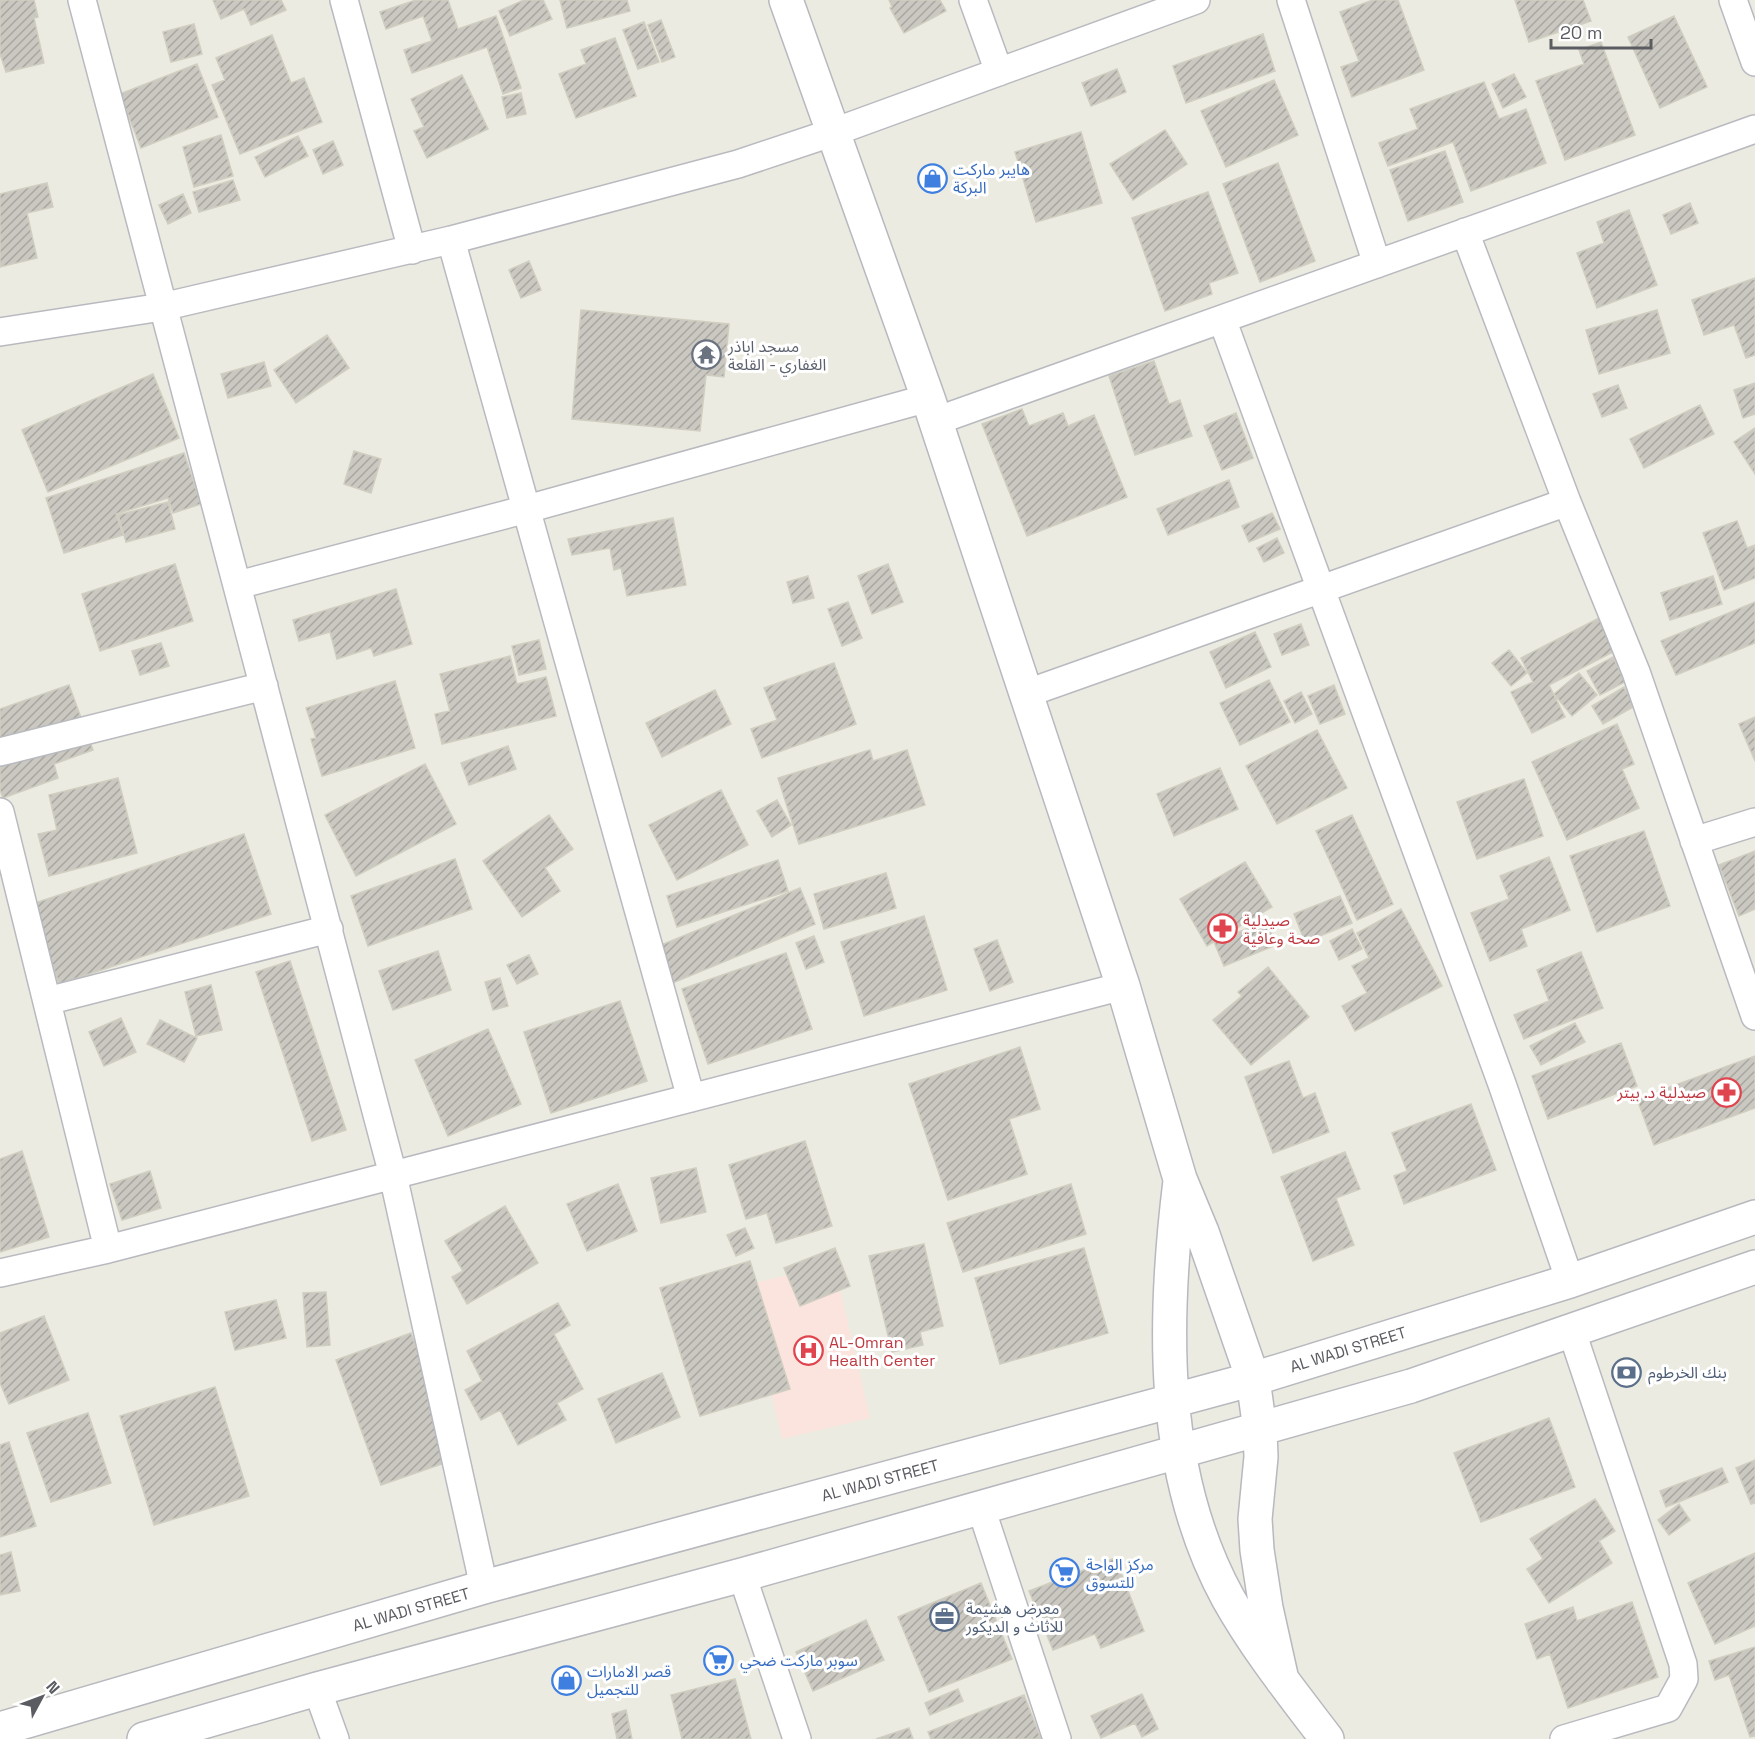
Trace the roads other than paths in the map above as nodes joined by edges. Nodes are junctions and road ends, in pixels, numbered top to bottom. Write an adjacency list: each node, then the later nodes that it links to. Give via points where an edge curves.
1 (82, 0): 16 (street)
2 (344, 0): 14 (street)
3 (786, 0): 11 (main road)
4 (973, 0): 9 (street)
5 (1196, 0): 9 (street)
6 (1291, 0): 15 (street)
7 (1733, 0): 8 (street)
8 (1755, 62)
9 (999, 72): 11 (street)
10 (1755, 129): 12 (street)
11 (834, 132): 13 (street, via 738,164); 19 (main road)
12 (1465, 232): 15 (street); 20 (street)
13 (451, 240): 14 (street); 21 (street)
14 (411, 250): 16 (street)
15 (1377, 264): 17 (street)
16 (162, 307): 18 (street); 22 (street)
17 (1222, 319): 19 (street); 23 (street)
18 (0, 332)
19 (932, 410): 21 (street); 25 (main road)
20 (1567, 502): 23 (street); 29 (street, via 1636,672)
21 (527, 509): 22 (street); 34 (street)
22 (238, 585): 24 (street)
23 (1321, 590): 25 (street); 41 (street)
24 (264, 686): 26 (street); 30 (street)
25 (1025, 694): 31 (main road)
26 (0, 752)
27 (0, 812): 32 (street)
28 (1755, 822): 29 (street)
29 (1694, 841): 33 (street)
30 (329, 929): 32 (street); 35 (street)
31 (1123, 986): 34 (street); 36 (main road)
32 (47, 1001): 38 (street)
33 (1755, 1016)
34 (691, 1098): 35 (street)
35 (393, 1175): 38 (street); 49 (street)
36 (1180, 1179): 43 (main road); 44 (main road, via 1171,1272)
37 (1755, 1217): 41 (main road, AL WADI STREET)
38 (108, 1249): 40 (street)
39 (1755, 1267): 42 (main road)
40 (0, 1273)
41 (1570, 1281): 43 (main road, AL WADI STREET)
42 (1572, 1332): 45 (main road, via 1411,1386); 58 (street, via 1683,1664 1684,1679 1668,1708)
43 (1253, 1379): 44 (main road, AL WADI STREET); 45 (main road)
44 (1172, 1400): 46 (main road); 49 (main road, AL WADI STREET)
45 (1260, 1430): 46 (main road); 50 (main road, via 1257,1550)
46 (1179, 1452): 47 (main road); 50 (main road, via 1197,1529 1212,1565 1239,1616)
47 (981, 1508): 48 (main road); 56 (street)
48 (742, 1575): 51 (main road); 55 (street)
49 (484, 1587): 52 (main road, AL WADI STREET)
50 (1282, 1680): 57 (main road)
51 (317, 1689): 53 (main road); 54 (street)
52 (0, 1729)
53 (144, 1739)
54 (335, 1739)
55 (797, 1739)
56 (1057, 1739)
57 (1327, 1739)
58 (1564, 1739)

